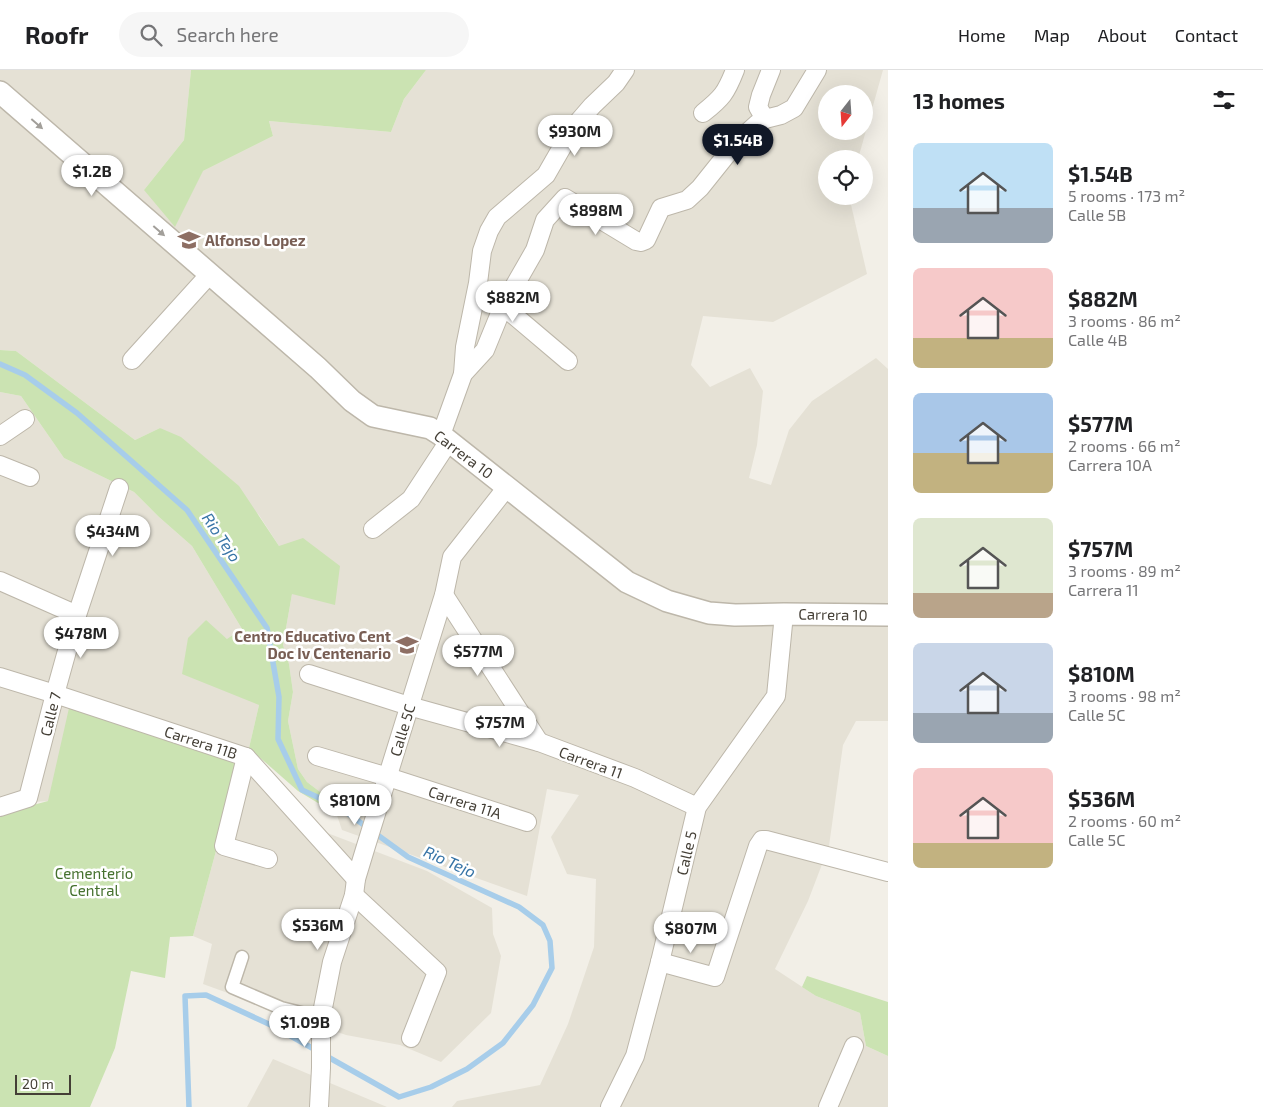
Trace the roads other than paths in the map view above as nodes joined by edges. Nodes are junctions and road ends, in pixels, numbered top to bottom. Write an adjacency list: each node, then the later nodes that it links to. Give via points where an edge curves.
1 (734, 70): 6 (street, via 721,98)
2 (771, 70): 7 (street, via 758,107)
3 (817, 70): 7 (street, via 794,108 781,116)
4 (620, 74): 12 (street, via 573,128 546,176 496,217 482,250)
5 (0, 92): 8 (street, Carrera 10, one-way to 8)
6 (703, 113)
7 (765, 119): 9 (street, via 736,143 700,188 686,200 662,208 646,240 641,242 565,198 545,220 536,250)
8 (209, 275): 10 (street); 15 (street, Carrera 10, via 373,416 430,428)
9 (503, 306): 11 (street); 12 (street, via 485,350)
10 (132, 360)
11 (568, 361)
12 (463, 374): 15 (street)
13 (25, 419): 14 (street)
14 (0, 436)
15 (445, 438): 18 (street, Carrera 10); 20 (street, via 412,499)
16 (0, 465): 17 (street)
17 (30, 477)
18 (507, 486): 22 (street, Calle 5C, via 452,557); 23 (street, Carrera 10, via 627,582 667,601 709,613)
19 (118, 488): 24 (street, Calle 7)
20 (373, 529)
21 (0, 581): 24 (street)
22 (444, 595): 29 (street, Calle 5C); 30 (street)
23 (784, 614): 25 (street, Carrera 10); 35 (street, Calle 5, via 776,696)
24 (77, 615): 28 (street, Calle 7)
25 (888, 615)
26 (309, 674): 29 (street, Carrera 11)
27 (0, 677): 28 (street, Carrera 11B)
28 (55, 694): 32 (street, Carrera 11B); 34 (street, Calle 7, via 28,798)
29 (408, 706): 30 (street, Carrera 11); 33 (street, Calle 5C)
30 (539, 742): 35 (street, Carrera 11, via 635,778)
31 (317, 756): 33 (street, Carrera 11A)
32 (246, 757): 37 (street, via 224,846); 39 (street, Carrera 11B)
33 (388, 777): 36 (street, Carrera 11A); 39 (street, Calle 5C)
34 (0, 807)
35 (697, 808): 41 (street, Calle 5)
36 (527, 822)
37 (268, 859)
38 (888, 872): 41 (street, via 762,840 714,977)
39 (355, 887): 42 (street, Calle 5C, via 332,962); 43 (street, Carrera 11B, via 436,972)
40 (242, 957): 42 (street, via 232,987)
41 (660, 962): 46 (street, Calle 5, via 635,1056)
42 (321, 1023): 45 (street, Calle 5C)
43 (411, 1038)
44 (854, 1046): 47 (street)
45 (319, 1107)
46 (610, 1107)
47 (828, 1107)

